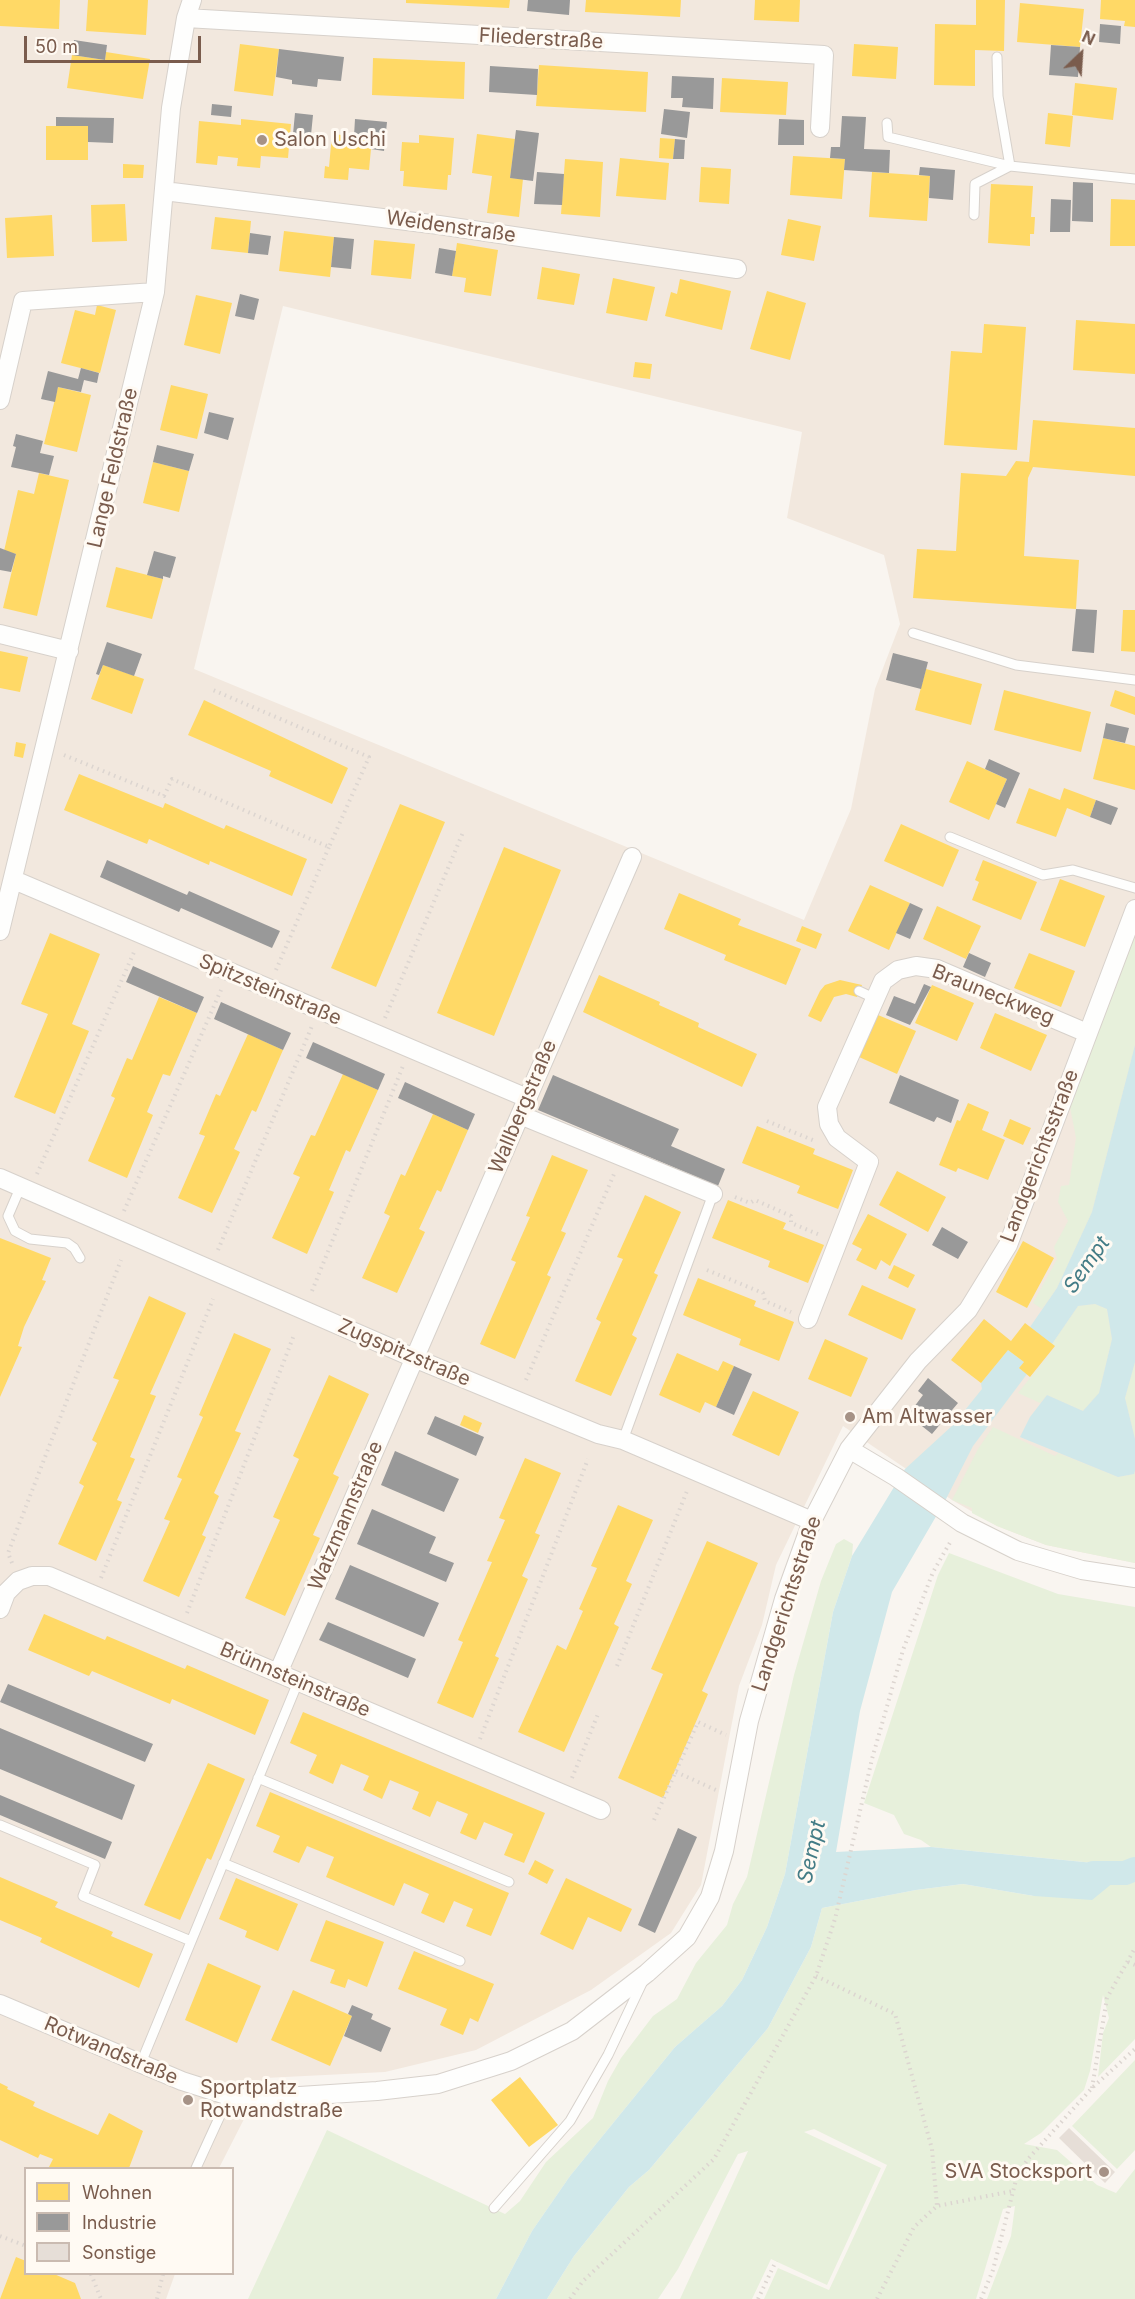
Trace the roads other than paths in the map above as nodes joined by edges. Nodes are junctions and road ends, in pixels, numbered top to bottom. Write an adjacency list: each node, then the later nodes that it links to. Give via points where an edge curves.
1 (192, 0): 2 (street, Lange Feldstraße)
2 (186, 18): 5 (street, Fliederstraße, via 824,56); 8 (street, Lange Feldstraße, via 171,108)
3 (997, 57): 6 (lane, via 998,96)
4 (887, 123): 6 (lane, via 888,137)
5 (820, 128)
6 (1010, 166): 7 (lane); 9 (lane, via 975,184)
7 (1135, 178)
8 (164, 191): 10 (street, Weidenstraße); 11 (street, Lange Feldstraße)
9 (974, 215)
10 (736, 268)
11 (155, 292): 12 (street, via 23,301); 15 (street, Lange Feldstraße)
12 (0, 400)
13 (913, 633): 16 (lane, via 1016,665)
14 (0, 634): 15 (street)
15 (69, 651): 19 (street, Lange Feldstraße)
16 (1135, 680)
17 (950, 837): 20 (lane, via 1043,875 1073,870)
18 (632, 857): 24 (street, Wallbergstraße)
19 (14, 880): 22 (street, Lange Feldstraße); 24 (street, Spitzsteinstraße)
20 (1135, 888)
21 (1135, 909): 23 (street, Landgerichtsstraße)
22 (0, 931)
23 (1087, 1033): 29 (street, Brauneckweg, via 937,969 916,966 898,970 868,995 827,1107 829,1124 837,1138 869,1162); 32 (street, Landgerichtsstraße, via 1008,1245 968,1310 918,1361)
24 (524, 1106): 27 (street, Spitzsteinstraße, via 622,1157); 30 (street, Wallbergstraße)
25 (0, 1178): 26 (street, Zugspitzstraße)
26 (20, 1188): 28 (lane, via 8,1216 15,1231 30,1239 67,1243); 30 (street, Zugspitzstraße)
27 (714, 1194): 31 (lane)
28 (80, 1258)
29 (808, 1319)
30 (414, 1358): 31 (street, Zugspitzstraße, via 598,1434); 36 (street, Watzmannstraße)
31 (623, 1440): 33 (street, Zugspitzstraße)
32 (849, 1449): 33 (street, Landgerichtsstraße); 34 (street, via 962,1524 1018,1551 1082,1569)
33 (812, 1521): 45 (street, Landgerichtsstraße, via 784,1599 749,1721 724,1851 710,1897 687,1937)
34 (1135, 1578)
35 (0, 1609): 36 (street, Brünnsteinstraße, via 6,1593 18,1581 49,1576)
36 (278, 1673): 37 (street, Brünnsteinstraße)
37 (298, 1682): 38 (lane); 39 (street, Brünnsteinstraße)
38 (258, 1778): 41 (lane); 42 (lane)
39 (601, 1810)
40 (0, 1826): 43 (lane, via 96,1865 83,1896)
41 (223, 1863): 43 (lane); 44 (lane)
42 (509, 1881)
43 (191, 1941): 47 (lane)
44 (460, 1961)
45 (647, 1973): 48 (street, Landgerichtsstraße, via 572,2031 511,2061); 51 (lane, via 608,2055 570,2121)
46 (0, 2004): 47 (street, Rotwandstraße)
47 (141, 2063): 49 (street, Rotwandstraße)
48 (438, 2084): 49 (street, Rotwandstraße, via 253,2099)
49 (229, 2096): 50 (lane)
50 (197, 2167)
51 (494, 2208)

